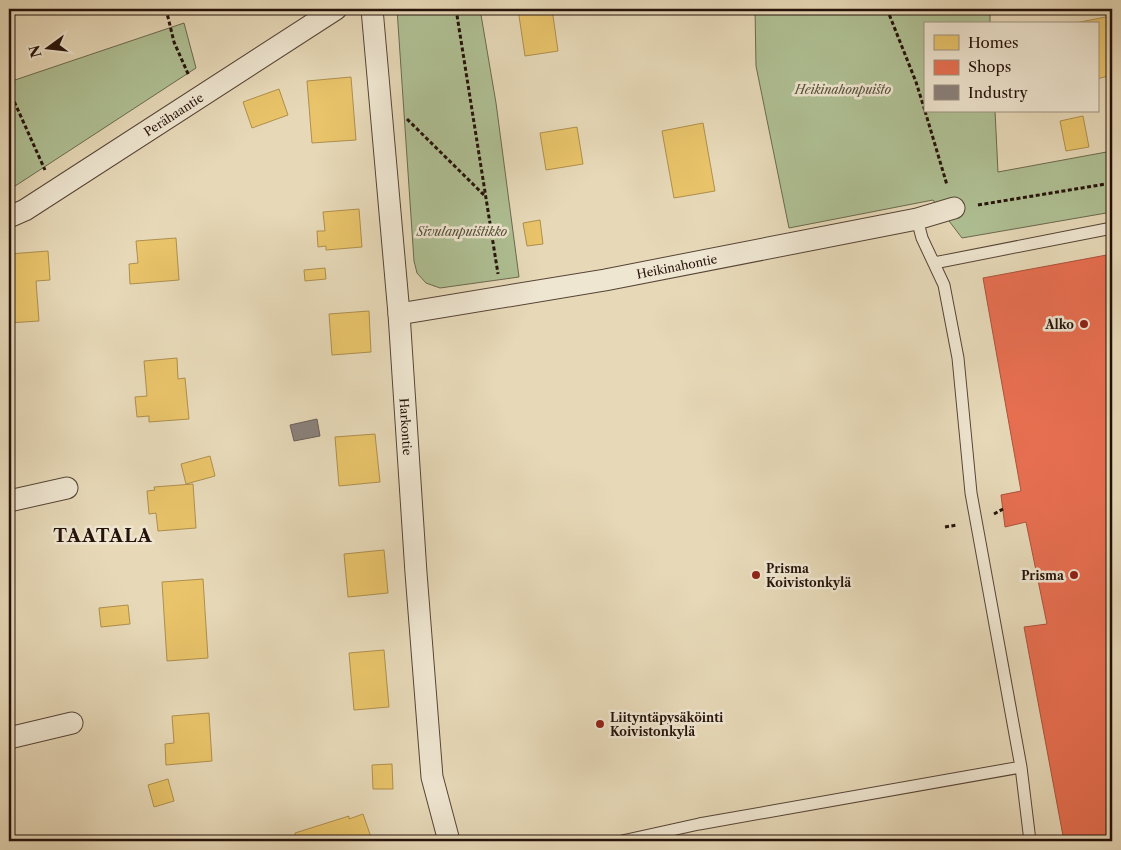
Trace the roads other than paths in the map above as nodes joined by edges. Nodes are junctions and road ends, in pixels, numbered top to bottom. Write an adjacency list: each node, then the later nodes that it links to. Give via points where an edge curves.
1 (336, 9): 4 (street, Perähaantie, via 25,210)
2 (372, 9): 8 (street, Harkontie)
3 (954, 208): 5 (street, Heikinahontie)
4 (9, 217)
5 (917, 219): 7 (lane); 8 (street, Heikinahontie, via 606,280)
6 (1112, 228): 7 (lane)
7 (934, 263): 13 (lane, via 944,285 958,358 971,493)
8 (398, 314): 14 (street, Harkontie, via 432,777)
9 (67, 488): 10 (street)
10 (9, 501)
11 (72, 723): 12 (street)
12 (9, 738)
13 (1021, 767): 15 (lane); 16 (lane)
14 (448, 841)
15 (622, 841)
16 (1030, 841)

